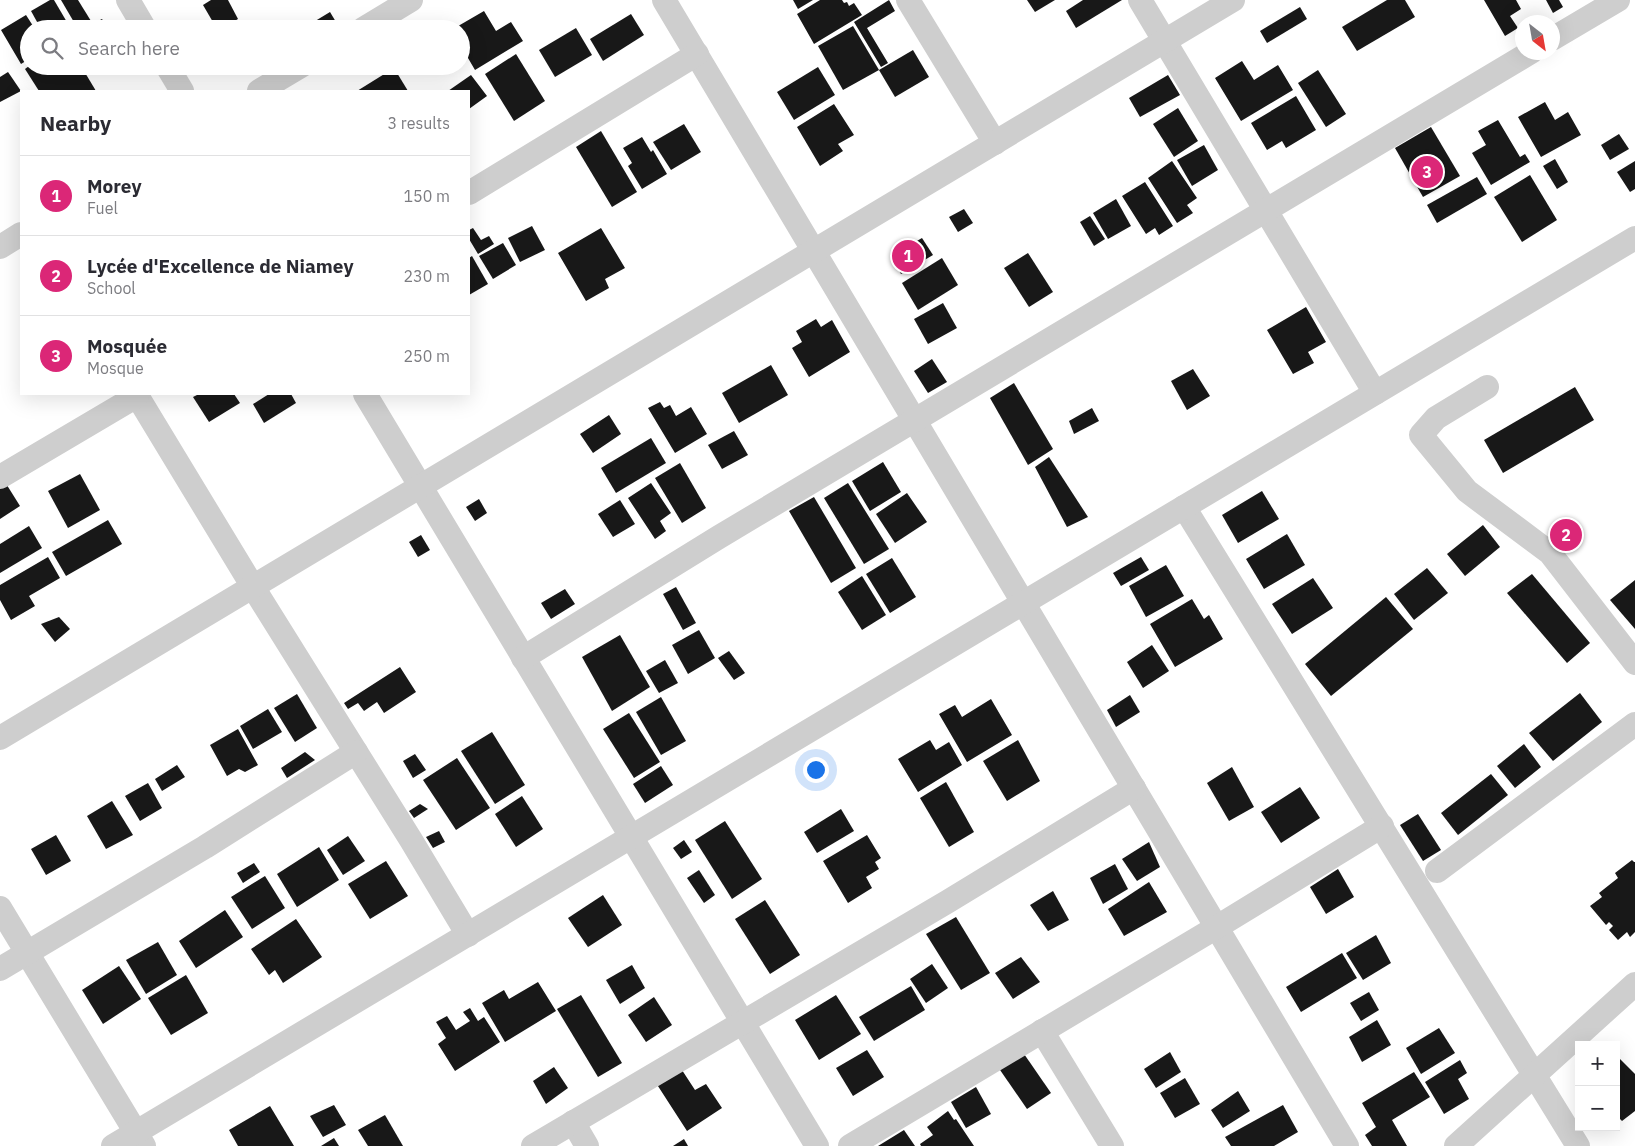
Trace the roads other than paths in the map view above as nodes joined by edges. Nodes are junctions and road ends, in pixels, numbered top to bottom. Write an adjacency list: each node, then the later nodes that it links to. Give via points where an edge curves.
1 (128, 0): 8 (street)
2 (410, 0): 9 (street)
3 (664, 0): 12 (street)
4 (908, 0): 18 (street)
5 (1140, 0): 11 (street)
6 (1233, 0): 11 (street)
7 (1618, 0): 10 (street)
8 (140, 20)
9 (378, 20)
10 (1560, 35)
11 (1164, 41): 18 (street); 20 (street)
12 (696, 54): 19 (street); 24 (street)
13 (1518, 60): 20 (street)
14 (172, 75): 16 (street)
15 (286, 75): 17 (street)
16 (181, 90)
17 (261, 90)
18 (995, 142): 24 (street)
19 (470, 192)
20 (1266, 211): 26 (street); 29 (street)
21 (20, 235): 23 (street)
22 (1635, 238): 26 (street)
23 (0, 247)
24 (814, 251): 29 (street); 31 (street)
25 (1488, 387): 36 (street, via 1436,418 1422,435 1467,491 1550,553)
26 (1376, 393): 32 (street)
27 (137, 395): 30 (street); 33 (street)
28 (366, 395): 31 (street)
29 (915, 421): 34 (street); 35 (street)
30 (0, 477)
31 (420, 487): 33 (street); 35 (street)
32 (1184, 507): 34 (street); 41 (street)
33 (253, 587): 38 (street); 39 (street)
34 (1024, 603): 40 (street); 42 (street)
35 (523, 658): 42 (street)
36 (1635, 663)
37 (1635, 724): 43 (street)
38 (0, 738)
39 (356, 752): 46 (street); 47 (street)
40 (1134, 788): 45 (street); 50 (street)
41 (1382, 826): 45 (street); 52 (street)
42 (631, 837): 46 (street); 50 (street)
43 (1437, 872)
44 (0, 908): 47 (street)
45 (1217, 928): 51 (street); 61 (street)
46 (468, 935): 54 (street)
47 (27, 953): 48 (street); 54 (street)
48 (0, 969)
49 (1635, 984): 52 (street)
50 (742, 1022): 53 (street); 58 (street)
51 (1042, 1031): 59 (street); 60 (street)
52 (1534, 1075): 62 (street); 63 (street)
53 (573, 1122): 56 (street); 57 (street)
54 (140, 1139): 55 (street)
55 (113, 1146)
56 (533, 1146)
57 (587, 1146)
58 (817, 1146)
59 (850, 1146)
60 (1112, 1146)
61 (1347, 1146)
62 (1456, 1146)
63 (1578, 1146)

